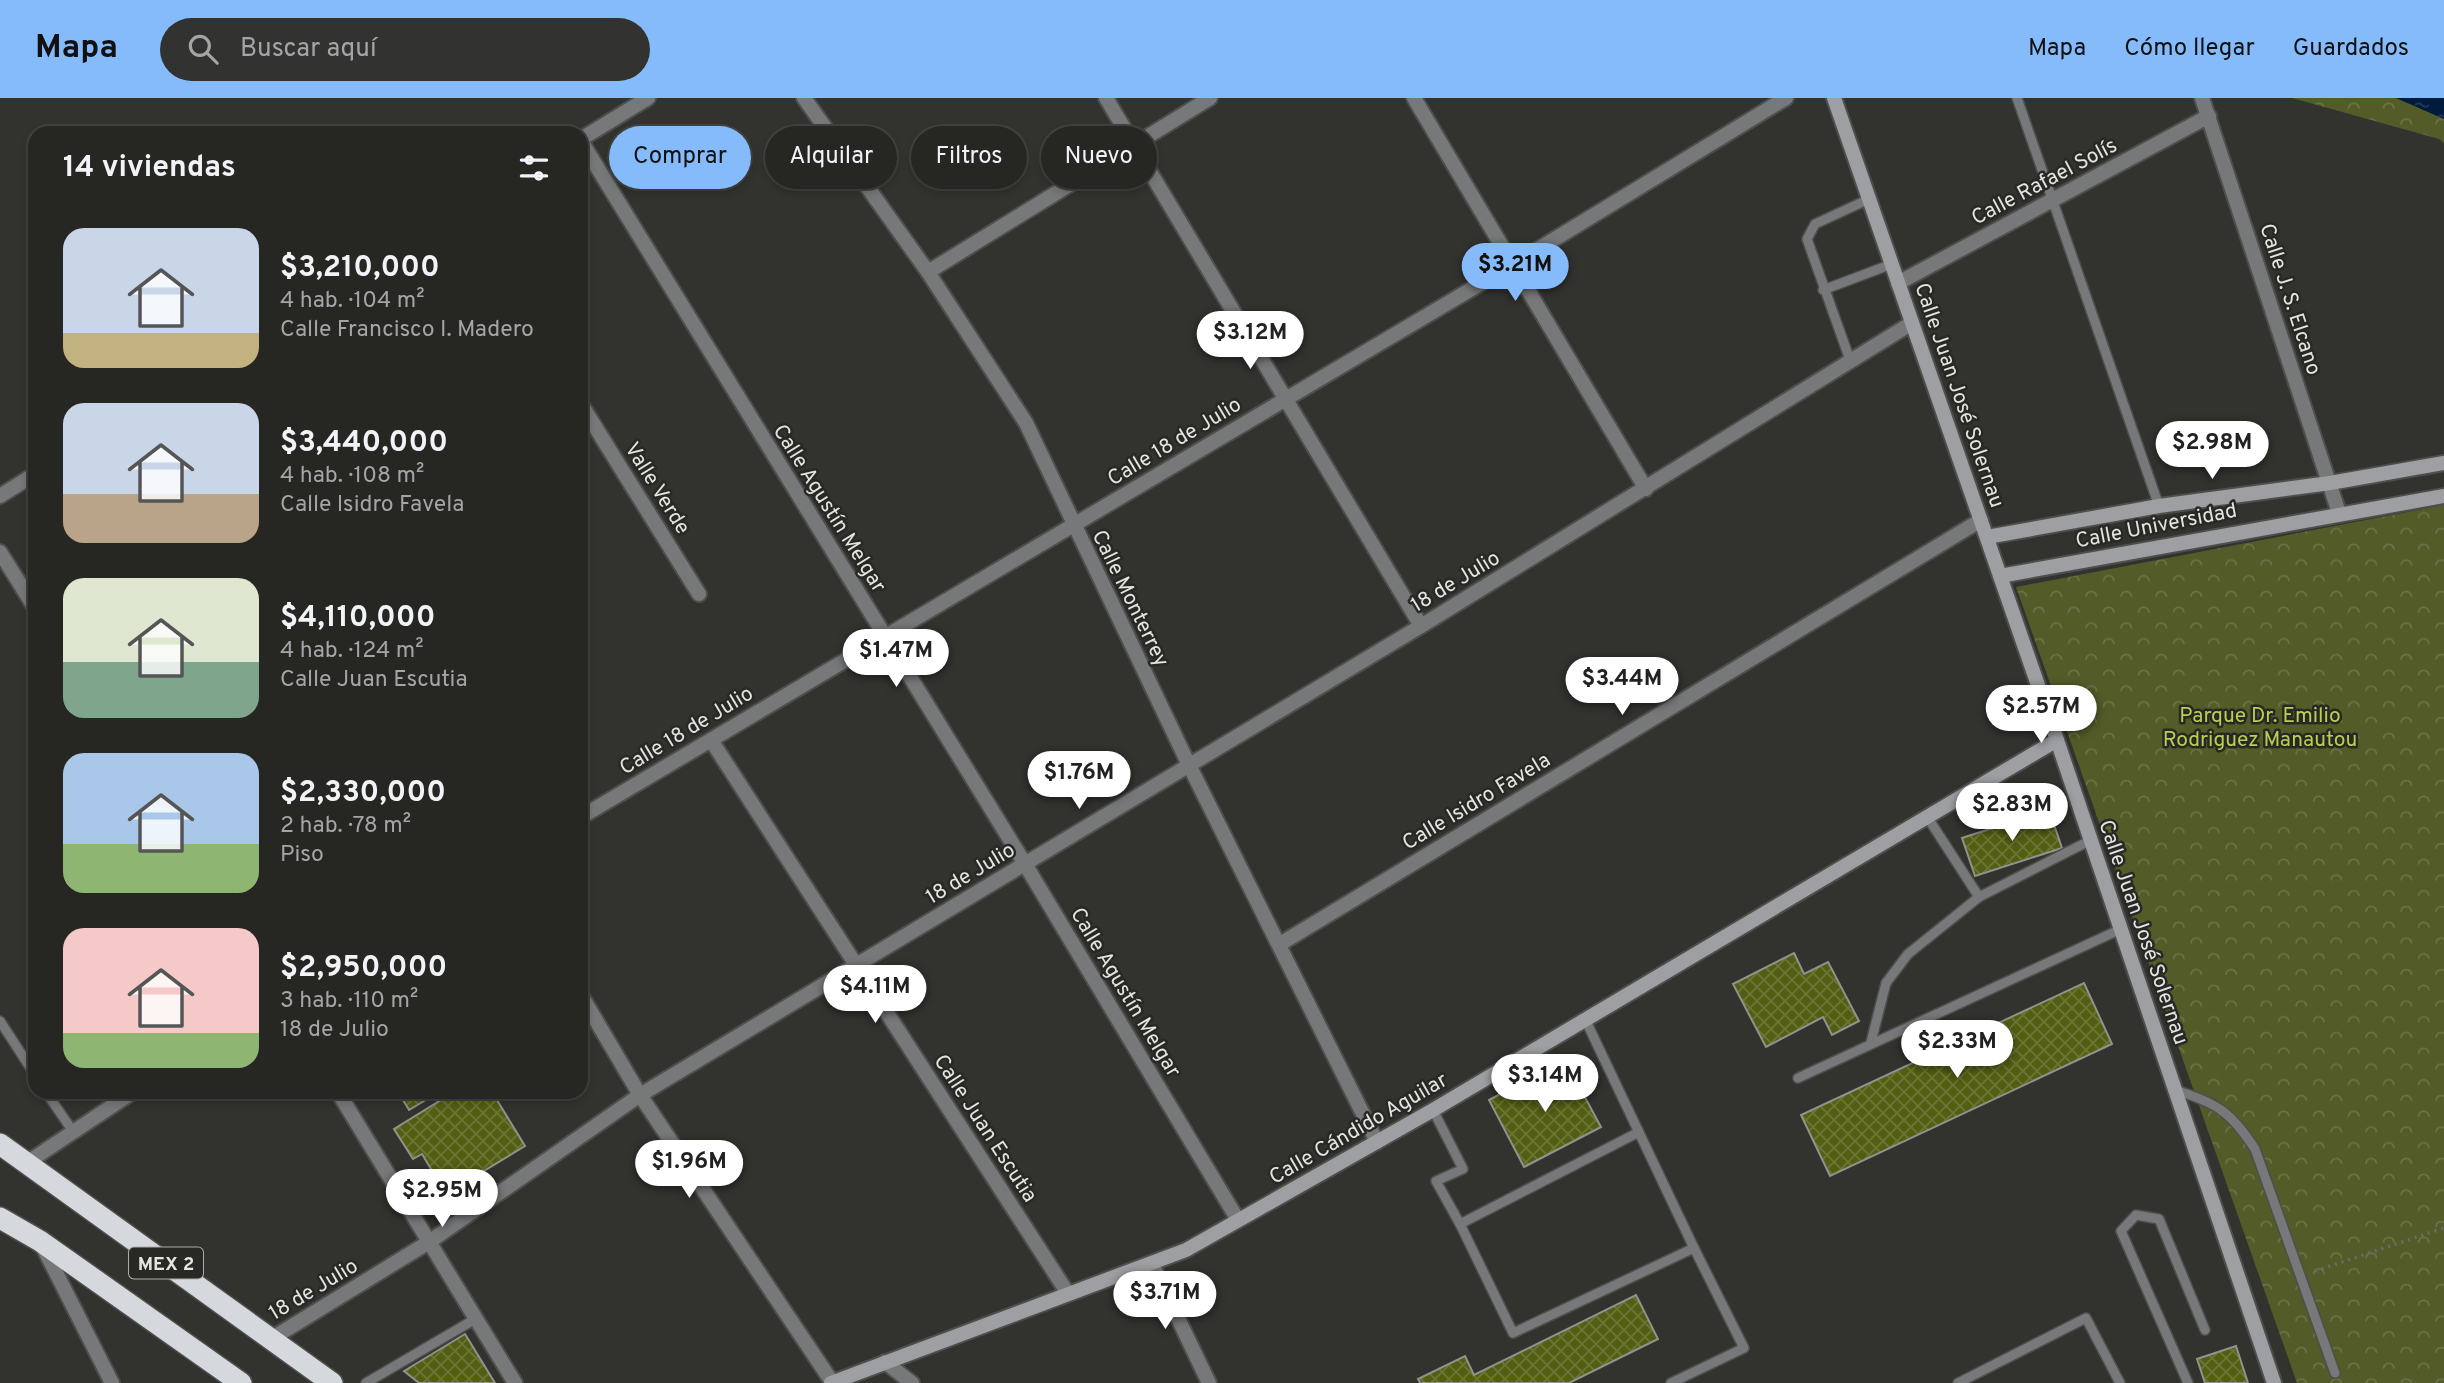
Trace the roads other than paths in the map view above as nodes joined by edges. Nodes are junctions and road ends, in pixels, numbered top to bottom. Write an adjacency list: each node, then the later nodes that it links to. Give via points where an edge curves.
1 (648, 98): 13 (street)
2 (804, 98): 21 (street, Calle Monterrey)
3 (1106, 98): 11 (street)
4 (1210, 98): 12 (street)
5 (1415, 98): 20 (street)
6 (1786, 98): 20 (street, Calle 18 de Julio)
7 (1834, 98): 17 (street, Calle Juan José Solernau)
8 (2017, 98): 18 (lane)
9 (2202, 98): 10 (street, Calle J. S. Elcano)
10 (2209, 116): 18 (street, Calle Rafael Solís); 30 (street, Calle J. S. Elcano)
11 (1123, 126)
12 (1157, 130)
13 (588, 136)
14 (588, 151): 44 (street, Calle Agustín Melgar)
15 (1157, 182): 26 (street)
16 (1062, 189): 21 (street)
17 (1869, 200): 19 (street, Calle Juan José Solernau); 23 (lane, via 1815,224 1807,239)
18 (2052, 200): 22 (street, Calle Rafael Solís); 34 (lane)
19 (1892, 264): 22 (street, Calle Juan José Solernau); 23 (lane)
20 (1513, 265): 26 (street, Calle 18 de Julio); 31 (street)
21 (928, 272): 37 (street, Calle Monterrey, via 1026,423)
22 (1899, 283): 24 (street, Calle Juan José Solernau)
23 (1824, 290): 25 (lane)
24 (1912, 323): 25 (street, 18 de Julio); 36 (street, Calle Juan José Solernau)
25 (1850, 360): 31 (street, 18 de Julio)
26 (1287, 399): 37 (street, Calle 18 de Julio); 43 (street)
27 (588, 415): 41 (street, Valle Verde)
28 (2444, 463): 30 (street, Calle Universidad)
29 (28, 478): 32 (street)
30 (2330, 484): 34 (street, Calle Universidad); 35 (street, Calle J. S. Elcano)
31 (1646, 489): 43 (street, 18 de Julio)
32 (0, 496)
33 (2444, 496): 35 (street, Calle Universidad)
34 (2159, 506): 38 (street, Calle Universidad)
35 (2339, 513): 40 (street, Calle Universidad)
36 (1981, 520): 38 (street, Calle Juan José Solernau); 54 (street, Calle Isidro Favela)
37 (1073, 525): 44 (street, Calle 18 de Julio); 47 (street, Calle Monterrey)
38 (1987, 537): 40 (street, Calle Juan José Solernau)
39 (0, 552): 42 (street)
40 (2000, 576): 46 (street, Calle Juan José Solernau)
41 (699, 594)
42 (28, 597)
43 (1421, 626): 47 (street, 18 de Julio)
44 (884, 635): 45 (street, Calle 18 de Julio); 51 (street, Calle Agustín Melgar)
45 (711, 740): 48 (street, Calle 18 de Julio); 55 (street, Calle Juan Escutia)
46 (2057, 740): 49 (street, Calle Cándido Aguilar); 50 (street, Calle Juan José Solernau)
47 (1189, 765): 51 (street, 18 de Julio); 54 (street, Calle Monterrey)
48 (588, 813)
49 (1928, 818): 52 (lane); 57 (street, Calle Cándido Aguilar)
50 (2091, 840): 52 (lane); 53 (street, Calle Juan José Solernau)
51 (1025, 864): 55 (street, 18 de Julio); 74 (street, Calle Agustín Melgar)
52 (1979, 897): 59 (lane, via 1900,963 1886,983)
53 (2121, 929): 59 (lane); 62 (street, Calle Juan José Solernau)
54 (1280, 944): 70 (street, Calle Monterrey)
55 (857, 965): 63 (street, 18 de Julio); 80 (street, Calle Juan Escutia)
56 (588, 1007): 63 (street)
57 (1585, 1019): 67 (street, Calle Cándido Aguilar); 69 (lane)
58 (0, 1021): 60 (lane)
59 (1871, 1042): 61 (lane)
60 (28, 1064)
61 (1798, 1078)
62 (2175, 1090): 85 (lane, via 2213,1102 2237,1121 2255,1149); 98 (street, Calle Juan José Solernau)
63 (640, 1095): 77 (street, 18 de Julio); 91 (street)
64 (51, 1099): 68 (lane)
65 (123, 1099): 68 (street)
66 (342, 1099): 77 (street)
67 (1433, 1110): 70 (street, Calle Cándido Aguilar); 75 (lane, via 1463,1169 1436,1181)
68 (72, 1130): 72 (street)
69 (1639, 1132): 75 (lane); 78 (lane)
70 (1377, 1142): 74 (street, Calle Cándido Aguilar)
71 (0, 1144): 72 (highway, MEX 2)
72 (28, 1162): 83 (highway, MEX 2)
73 (0, 1218): 76 (highway, MEX 2)
74 (1238, 1220): 79 (street, Calle Cándido Aguilar)
75 (1461, 1224): 78 (lane, via 1513,1334)
76 (40, 1241): 86 (street); 87 (highway, MEX 2)
77 (429, 1242): 81 (street); 83 (street, 18 de Julio)
78 (1694, 1248): 94 (lane, via 1744,1348)
79 (1152, 1264): 80 (street, Calle Cándido Aguilar); 93 (street)
80 (1067, 1292): 84 (street, Calle Cándido Aguilar)
81 (477, 1318): 89 (lane); 90 (street)
82 (2206, 1330): 97 (lane, via 2159,1219 2137,1215 2121,1231)
83 (271, 1339): 88 (highway, MEX 2)
84 (885, 1362): 91 (street, Calle Cándido Aguilar); 92 (street)
85 (2335, 1373)
86 (112, 1383)
87 (241, 1383)
88 (332, 1383)
89 (366, 1383)
90 (515, 1383)
91 (832, 1383)
92 (912, 1383)
93 (1209, 1383)
94 (1671, 1383)
95 (1958, 1383): 96 (lane, via 2086,1318)
96 (2120, 1383)
97 (2188, 1383)
98 (2274, 1383)

